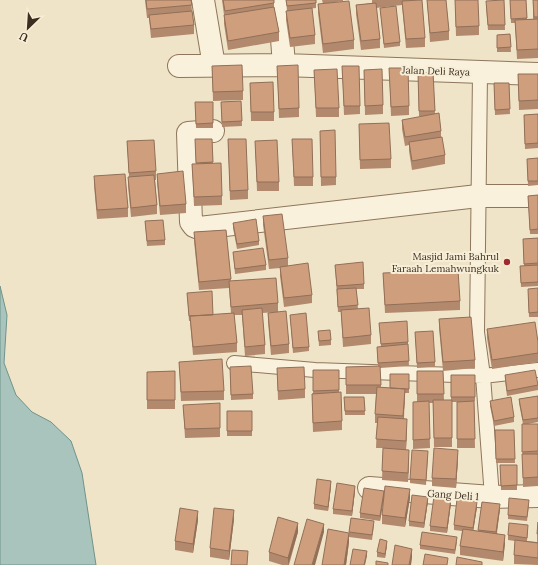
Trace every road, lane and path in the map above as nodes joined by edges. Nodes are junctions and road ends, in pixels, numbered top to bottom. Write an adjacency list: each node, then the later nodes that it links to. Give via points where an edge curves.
1 (203, 0): 5 (street)
2 (279, 0): 3 (street)
3 (284, 65): 5 (street, Jalan Deli Raya); 6 (street, Jalan Deli Raya)
4 (179, 66): 5 (street, Jalan Deli Raya)
5 (214, 66)
6 (480, 73): 7 (street, Jalan Deli Raya); 9 (lane)
7 (538, 74)
8 (213, 131): 9 (street, via 188,133 190,222 199,228)
9 (478, 196): 10 (street); 12 (lane)
10 (538, 196)
11 (492, 330): 12 (lane)
12 (477, 332): 15 (lane)
13 (234, 363): 15 (lane, via 315,370)
14 (538, 370): 15 (lane)
15 (483, 376): 18 (lane)
16 (369, 488): 18 (street, Gang Deli 1)
17 (538, 496): 18 (street, Gang Deli 1)
18 (492, 497)

